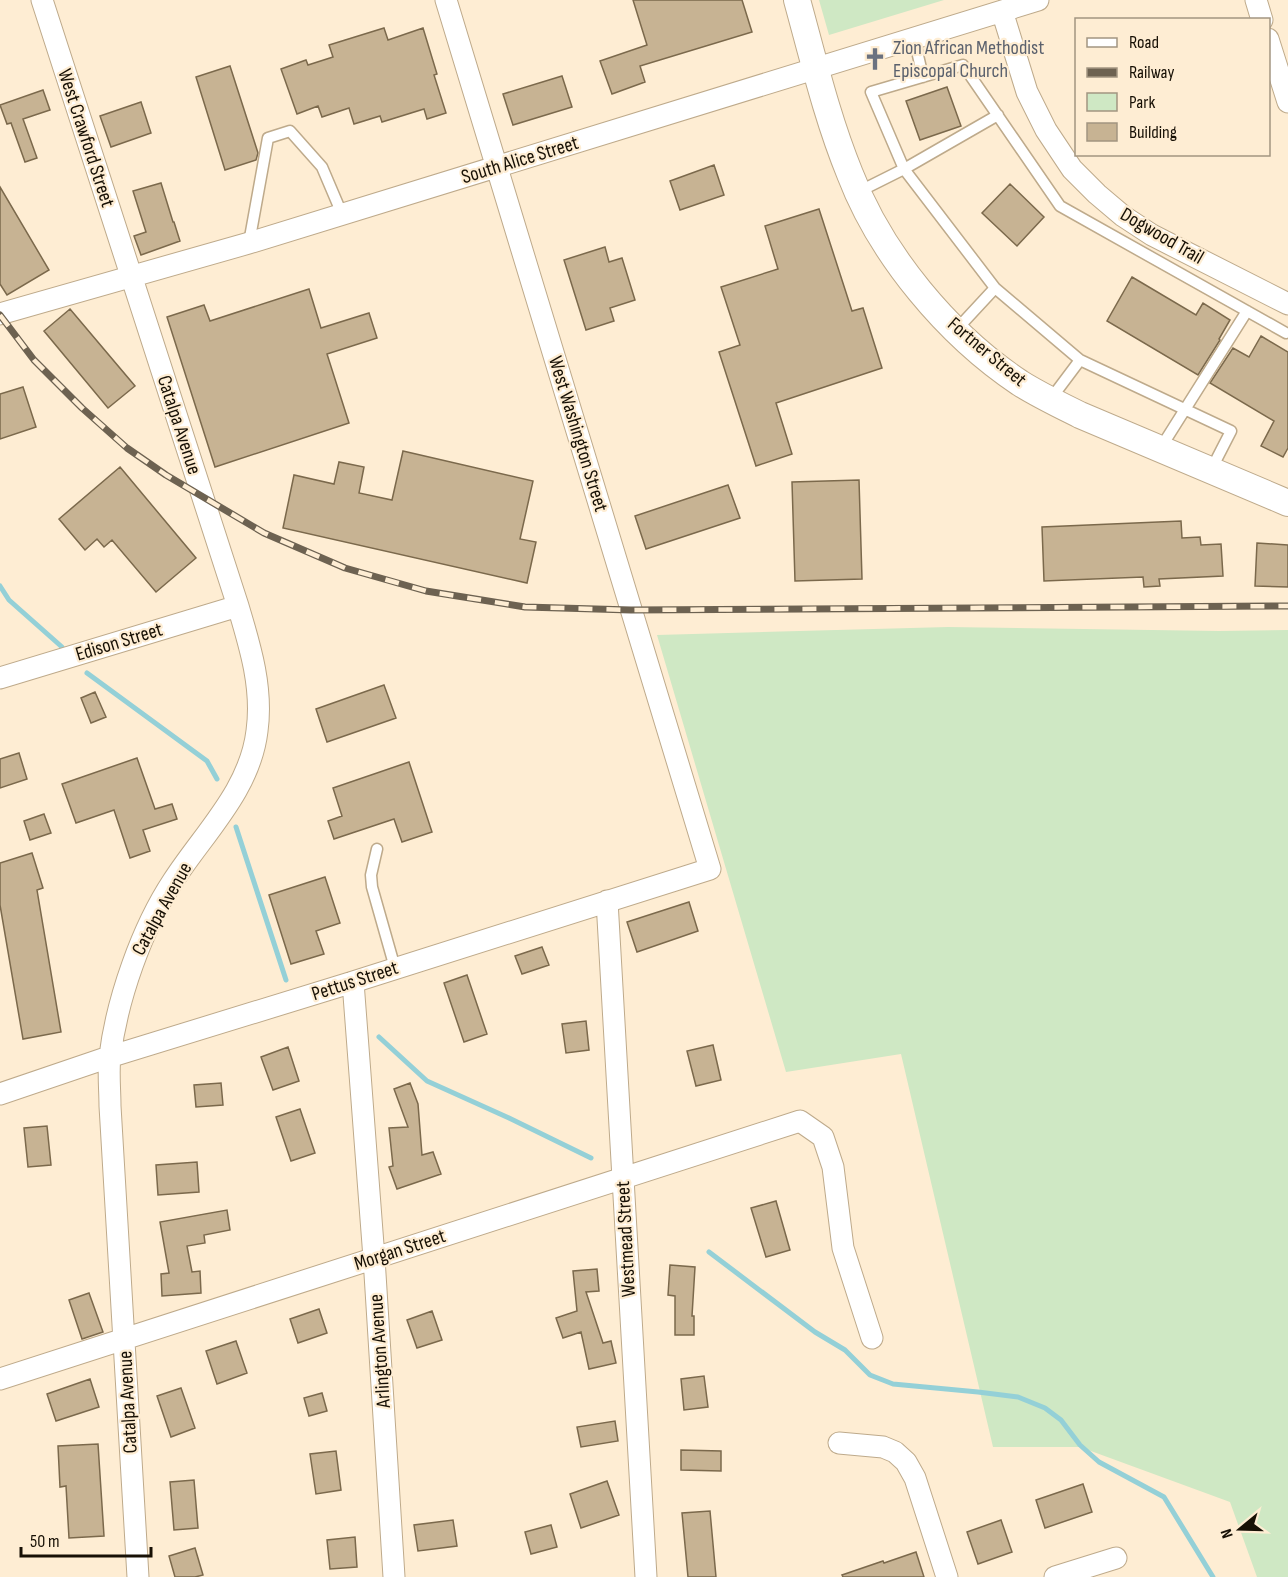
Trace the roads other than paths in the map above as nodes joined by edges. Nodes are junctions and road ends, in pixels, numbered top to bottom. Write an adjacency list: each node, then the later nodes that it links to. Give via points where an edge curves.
1 (42, 0): 19 (street, West Crawford Street)
2 (446, 0): 14 (street, West Washington Street)
3 (797, 0): 10 (street, Fortner Street)
4 (1038, 0): 6 (street, South Alice Street)
5 (1256, 0): 7 (street)
6 (1002, 11): 8 (street, South Alice Street); 21 (street, Dogwood Trail, via 1027,92 1072,169 1123,216 1152,235)
7 (1261, 18)
8 (914, 38): 10 (street, South Alice Street); 11 (lane)
9 (1270, 42): 12 (street)
10 (816, 68): 14 (street, South Alice Street); 16 (street, Fortner Street)
11 (923, 77): 13 (lane, via 963,65); 15 (lane, via 871,92)
12 (1288, 102)
13 (998, 115): 15 (lane); 22 (lane, via 1060,206)
14 (497, 167): 17 (street, South Alice Street); 35 (street, West Washington Street)
15 (904, 169): 16 (lane); 20 (lane)
16 (858, 193): 24 (street, Fortner Street, via 887,247 930,302)
17 (342, 214): 18 (street, South Alice Street); 18 (lane, via 322,167 290,131 268,138)
18 (249, 243): 19 (street, South Alice Street)
19 (131, 276): 23 (street, South Alice Street); 32 (street, Catalpa Avenue)
20 (995, 288): 24 (lane); 26 (lane)
21 (1288, 304)
22 (1247, 311): 25 (lane); 28 (lane)
23 (0, 314)
24 (957, 329): 27 (street, Fortner Street, via 992,362)
25 (1286, 333)
26 (1080, 360): 27 (lane); 28 (lane)
27 (1049, 400): 29 (street, Fortner Street)
28 (1185, 410): 29 (lane); 30 (lane, via 1231,431)
29 (1160, 450): 30 (street, Fortner Street)
30 (1211, 471): 31 (street, Fortner Street)
31 (1288, 503)
32 (238, 606): 33 (street, Edison Street); 39 (street, Catalpa Avenue, via 258,699 253,753 234,795 172,882 152,919 125,987)
33 (0, 678)
34 (377, 849): 37 (lane, via 372,887)
35 (710, 868): 36 (street, Pettus Street)
36 (607, 901): 37 (street, Pettus Street); 41 (street, Westmead Street)
37 (395, 968): 38 (street, Pettus Street)
38 (353, 982): 39 (street, Pettus Street); 42 (street, Arlington Avenue)
39 (109, 1057): 40 (street, Pettus Street); 44 (street, Catalpa Avenue)
40 (0, 1094)
41 (622, 1179): 42 (street, Morgan Street); 43 (street, Morgan Street, via 800,1121 824,1137 843,1248); 50 (street, Westmead Street)
42 (374, 1258): 44 (street, Morgan Street); 49 (street, Arlington Avenue)
43 (872, 1338)
44 (124, 1340): 45 (street, Morgan Street); 48 (street, Catalpa Avenue)
45 (0, 1379)
46 (839, 1443): 51 (street, via 883,1447 906,1462 915,1478)
47 (1116, 1558): 52 (street)
48 (138, 1577)
49 (394, 1577)
50 (646, 1577)
51 (947, 1577)
52 (1055, 1577)

